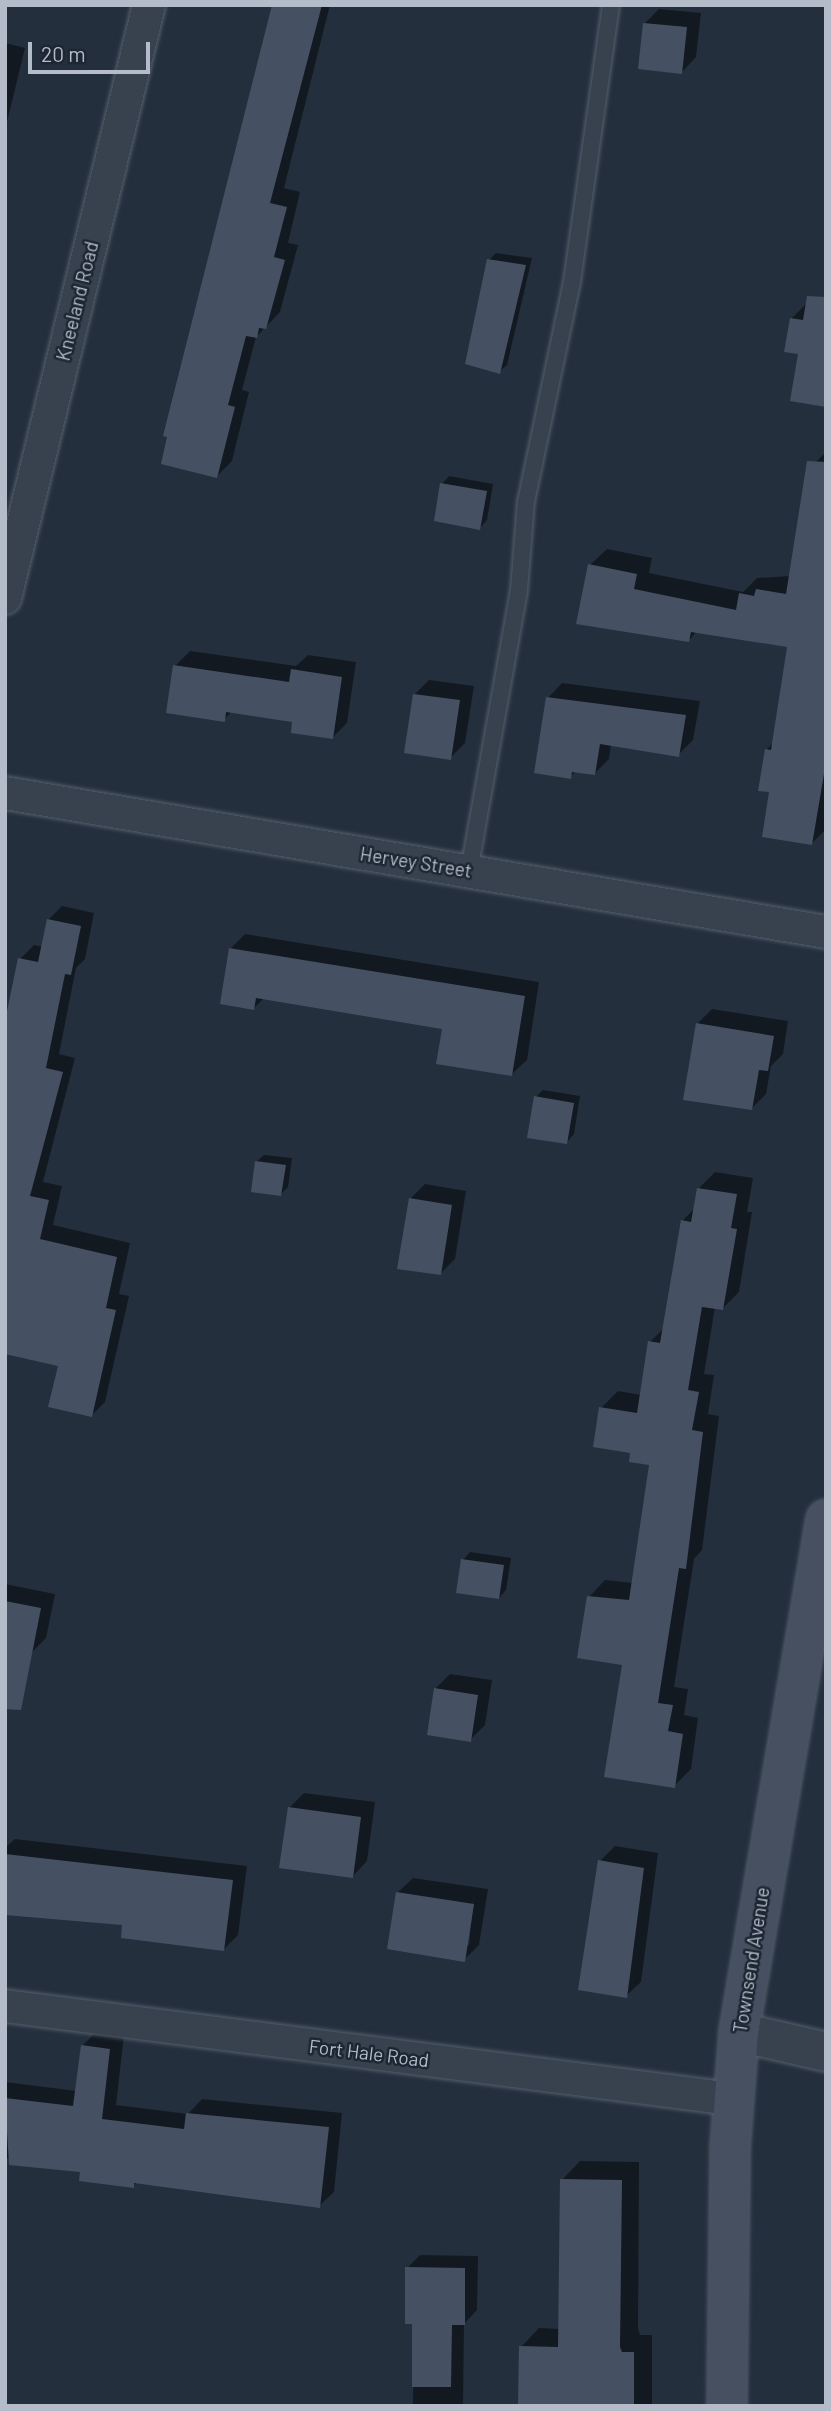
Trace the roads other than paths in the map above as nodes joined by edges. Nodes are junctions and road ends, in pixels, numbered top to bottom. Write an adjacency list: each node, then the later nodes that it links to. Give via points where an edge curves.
1 (149, 5): 3 (street, Kneeland Road)
2 (611, 5): 5 (lane, via 572,282 526,502 519,590)
3 (5, 598)
4 (5, 793): 5 (street, Hervey Street)
5 (469, 871): 6 (street, Hervey Street)
6 (826, 932)
7 (826, 1519): 9 (main road, Townsend Avenue)
8 (5, 2006): 11 (street, Fort Hale Road)
9 (739, 2032): 10 (street); 11 (main road, Townsend Avenue)
10 (826, 2052)
11 (732, 2099): 12 (main road, Townsend Avenue)
12 (727, 2406)

